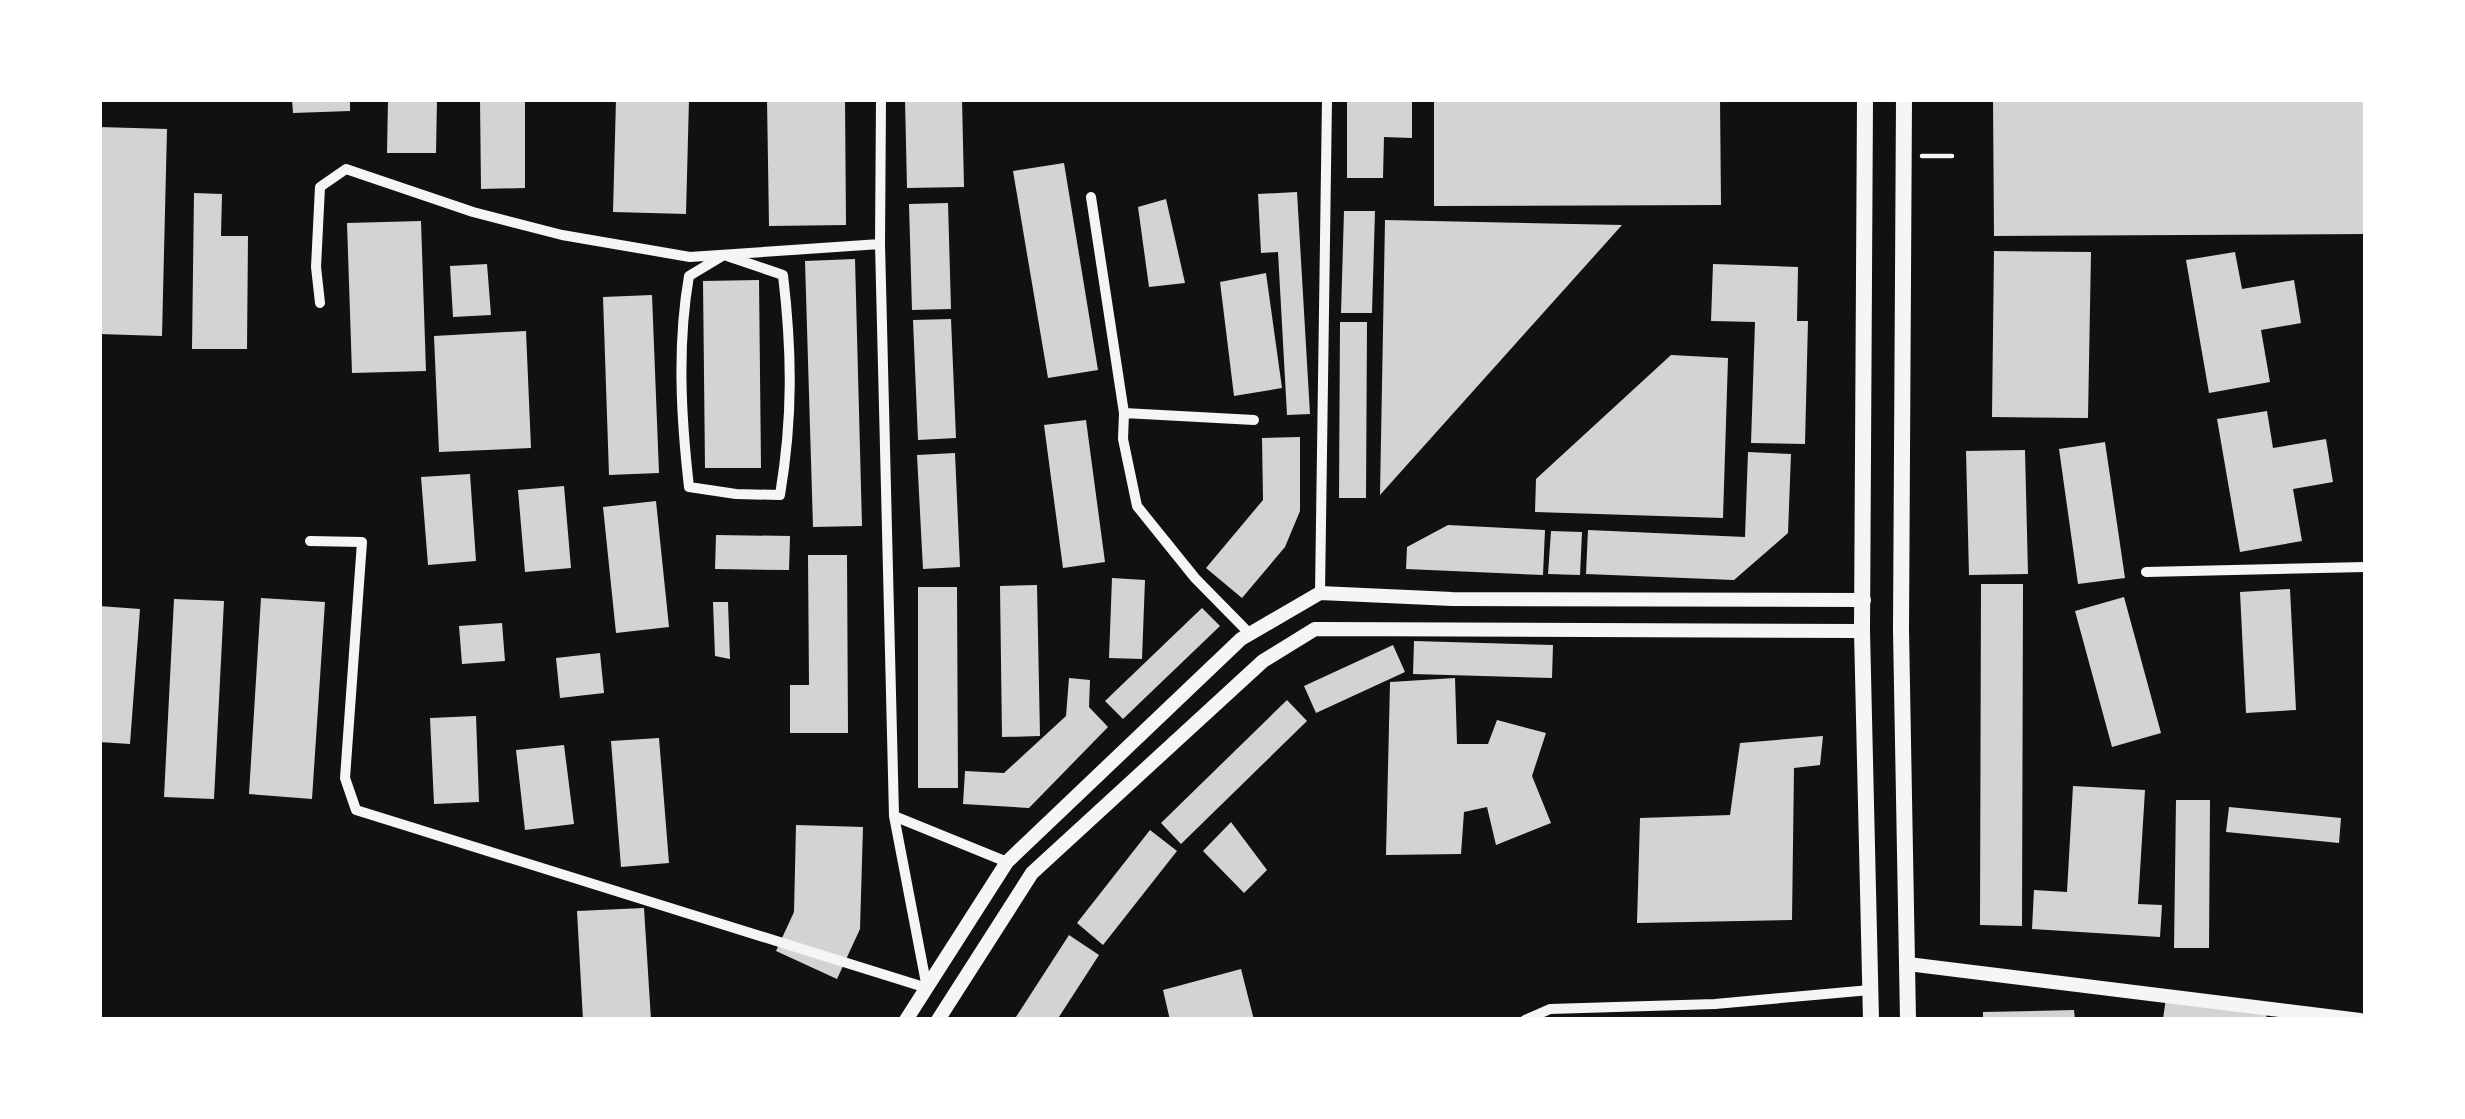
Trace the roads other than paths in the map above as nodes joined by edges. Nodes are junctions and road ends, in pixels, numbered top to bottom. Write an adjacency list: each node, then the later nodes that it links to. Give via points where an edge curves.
1 (881, 99): 6 (street)
2 (1327, 99): 14 (street)
3 (1865, 99): 15 (main road)
4 (1904, 99): 20 (main road)
5 (1091, 197): 9 (street)
6 (880, 244): 7 (street); 18 (street)
7 (724, 255): 7 (street, via 689,276 682,313 689,487 780,495 791,428 784,275); 8 (street, via 689,257 562,235 346,169 320,187)
8 (320, 303)
9 (1124, 413): 10 (street); 17 (street, via 1138,506)
10 (1254, 420)
11 (310, 541): 21 (street, via 362,542 345,778 356,810)
12 (2366, 567): 13 (street)
13 (2146, 572)
14 (1320, 593): 15 (street); 17 (street)
15 (1864, 600): 16 (main road)
16 (1862, 631): 22 (main road); 24 (street, via 1315,629 1263,661 1032,873)
17 (1250, 634): 19 (street)
18 (894, 816): 19 (street); 21 (street)
19 (1007, 862): 21 (street)
20 (1908, 964): 27 (main road); 28 (street)
21 (927, 988): 23 (street)
22 (1870, 990): 25 (street, via 1550,1009); 26 (main road)
23 (906, 1020)
24 (938, 1020)
25 (1526, 1020)
26 (1870, 1020)
27 (1908, 1020)
28 (2360, 1020)

